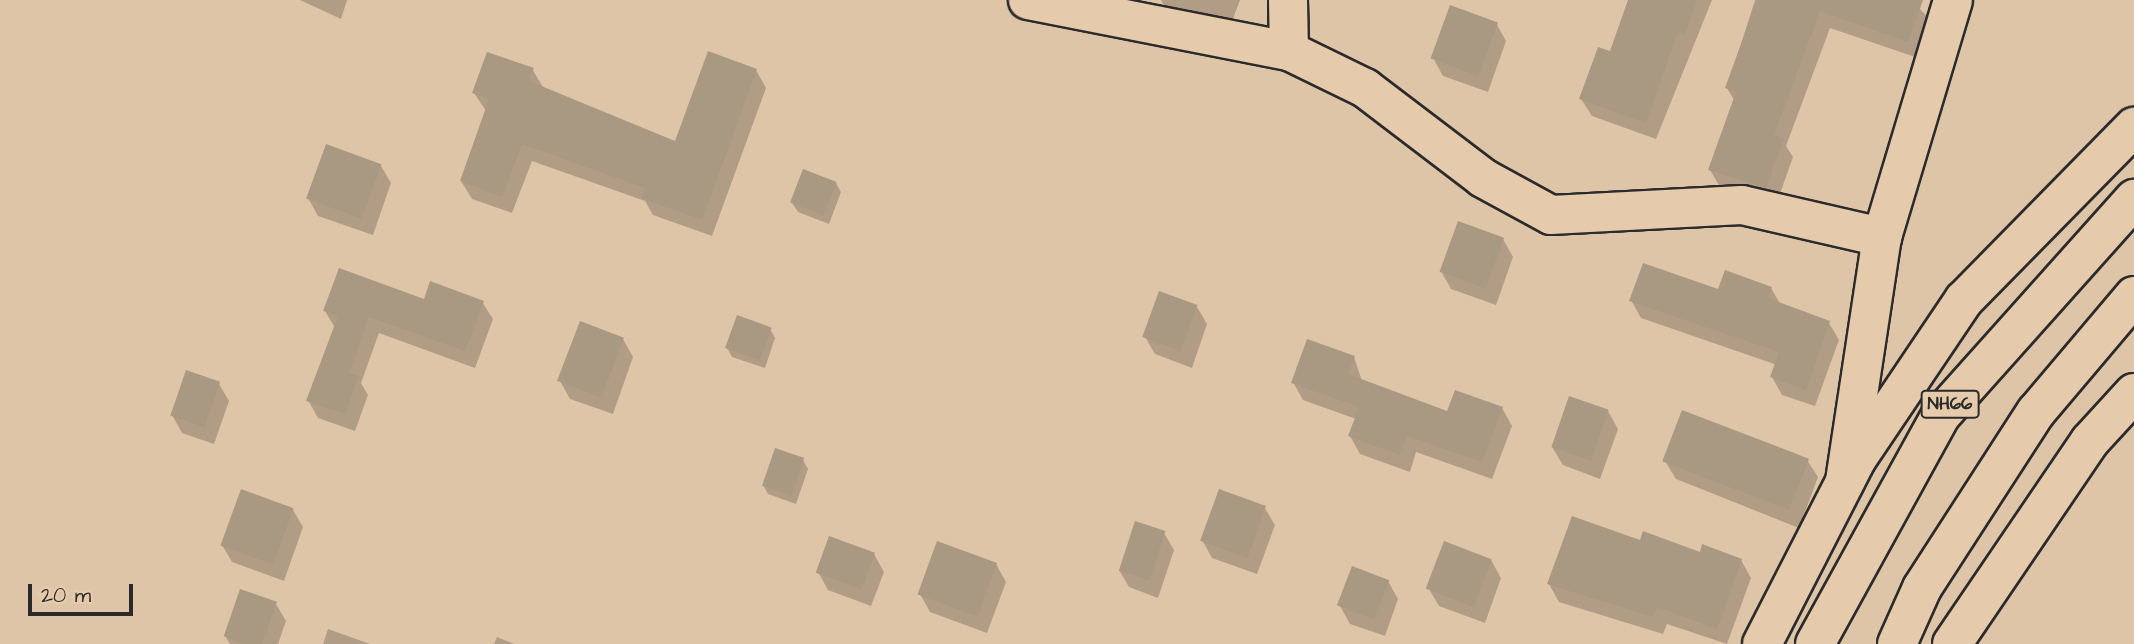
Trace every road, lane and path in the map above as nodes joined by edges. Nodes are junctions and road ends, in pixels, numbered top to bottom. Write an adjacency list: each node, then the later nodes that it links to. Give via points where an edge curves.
1 (1028, 0): 4 (main road)
2 (1287, 0): 4 (main road)
3 (1953, 0): 7 (main road)
4 (1289, 51): 7 (main road, via 1365,88 1483,178 1551,215 1742,205)
5 (2134, 127): 10 (main road, via 1964,300)
6 (2134, 199): 12 (main road, NH66, via 1941,415)
7 (1882, 237): 10 (main road)
8 (2134, 296): 13 (main road, via 2036,412 1922,588)
9 (2134, 393): 14 (main road, via 2090,441)
10 (1845, 481): 11 (main road)
11 (1762, 644)
12 (1815, 644)
13 (1897, 644)
14 (1952, 644)

